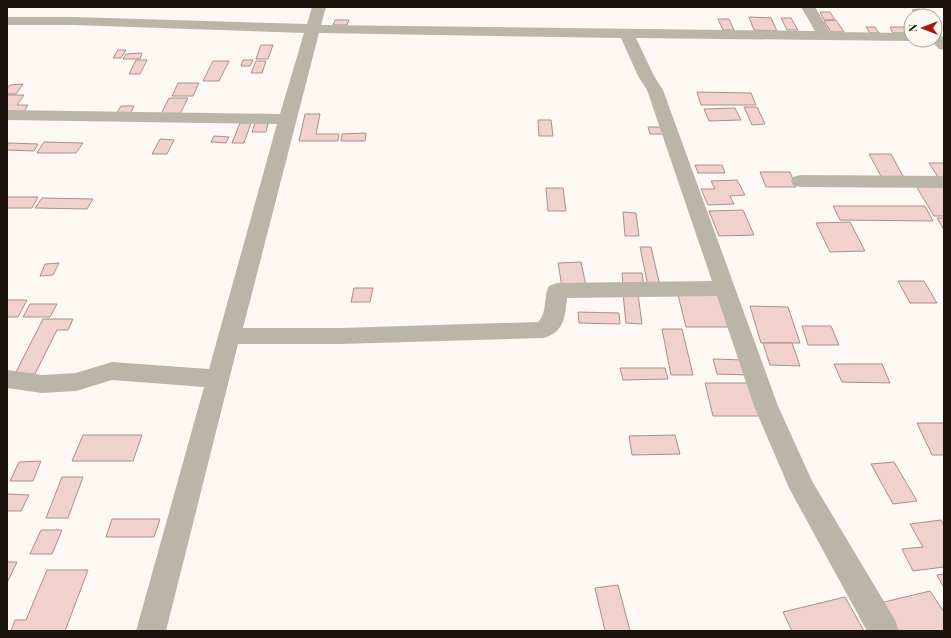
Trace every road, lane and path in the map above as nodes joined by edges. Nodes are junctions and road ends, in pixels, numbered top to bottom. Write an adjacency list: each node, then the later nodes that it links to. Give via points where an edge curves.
1 (319, 7): 4 (street)
2 (808, 7): 6 (street)
3 (7, 21): 4 (street)
4 (312, 29): 5 (street); 9 (street)
5 (626, 32): 6 (street); 12 (street, via 655,90)
6 (825, 36): 7 (street)
7 (903, 37)
8 (7, 116): 9 (street)
9 (287, 119): 13 (street)
10 (800, 181): 11 (street)
11 (944, 182)
12 (725, 288): 13 (street, via 557,291 554,319 544,330 340,336); 17 (street, via 766,406 802,488)
13 (230, 336): 15 (street)
14 (7, 379): 15 (street, via 42,384 76,382 112,371)
15 (218, 379): 16 (street)
16 (151, 631)
17 (884, 631)

